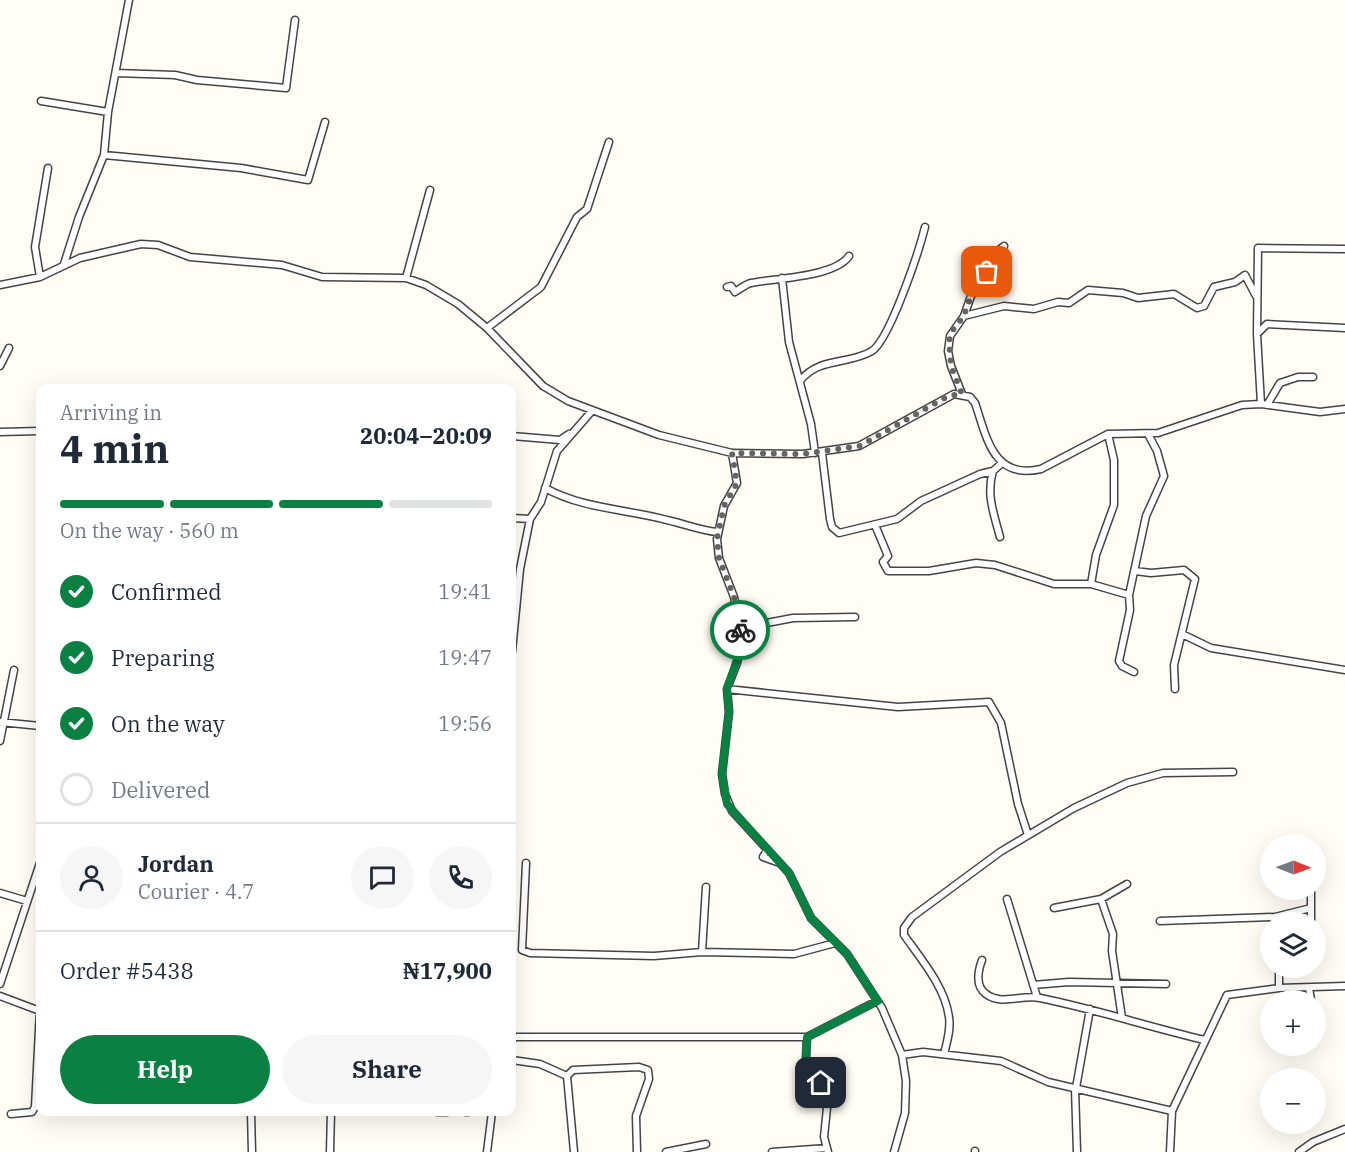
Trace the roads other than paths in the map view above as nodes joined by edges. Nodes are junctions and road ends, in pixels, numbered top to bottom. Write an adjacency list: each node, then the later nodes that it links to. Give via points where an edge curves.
1 (129, 0): 3 (street)
2 (295, 20): 3 (street, via 286,88 175,75)
3 (116, 73): 5 (street)
4 (41, 101): 5 (street)
5 (108, 112): 8 (street)
6 (325, 122): 8 (street, via 308,180 241,168)
7 (609, 142): 23 (street, via 587,209 577,217 541,286)
8 (104, 154): 15 (street)
9 (48, 168): 16 (street, via 36,240)
10 (430, 190): 17 (street)
11 (925, 227): 29 (street, via 912,275 874,350 818,366)
12 (1004, 246): 22 (street, via 995,253)
13 (1345, 249): 21 (street, via 1312,251 1262,246 1257,252)
14 (849, 256): 18 (street, via 835,268)
15 (64, 264): 16 (street); 17 (street, via 141,244 158,245 190,257 282,265 322,277)
16 (40, 277): 19 (street)
17 (406, 278): 23 (street, via 458,304)
18 (782, 278): 20 (street, via 750,283 735,292); 29 (street, via 789,342)
19 (0, 285)
20 (727, 287)
21 (1256, 296): 22 (street, via 1245,275 1214,287 1204,306 1197,308 1174,294 1138,298 1088,290 1069,303 1034,309 1004,306); 25 (street)
22 (964, 316): 30 (street, via 950,336 948,351)
23 (487, 328): 33 (street, via 543,386)
24 (1345, 328): 25 (street, via 1267,324)
25 (1257, 334): 31 (street)
26 (9, 348): 27 (street)
27 (0, 366)
28 (1313, 377): 31 (street, via 1280,383)
29 (800, 381): 41 (street)
30 (962, 394): 41 (street, via 948,396 871,441); 42 (street, via 975,403 990,449)
31 (1264, 405): 32 (street, via 1320,412); 38 (street, via 1217,412)
32 (1345, 409)
33 (591, 412): 35 (street); 40 (street, via 669,438)
34 (36, 431): 36 (street)
35 (574, 431): 39 (street, via 560,440); 44 (street, via 557,451)
36 (0, 432)
37 (1108, 434): 38 (street); 42 (street, via 1041,469 1019,470); 51 (street, via 1114,460 1114,505 1096,555)
38 (1148, 434): 50 (street, via 1164,476 1146,516)
39 (516, 436)
40 (732, 453): 41 (street); 48 (street, via 737,483 724,506)
41 (818, 453): 47 (street, via 832,527 839,533)
42 (1002, 463): 43 (street)
43 (993, 471): 47 (street, via 921,501 897,519); 49 (street, via 989,493)
44 (545, 488): 46 (street); 48 (street, via 574,501)
45 (516, 518): 46 (street)
46 (530, 519): 53 (street)
47 (875, 525): 51 (street, via 888,556 883,562 888,571 929,571 976,563 995,565 1054,584)
48 (717, 532): 55 (street, via 719,558 734,597)
49 (1000, 537)
50 (1135, 571): 52 (street); 56 (street, via 1184,570 1195,579)
51 (1091, 584): 52 (street)
52 (1129, 596): 61 (street, via 1119,661)
53 (516, 610)
54 (855, 617): 55 (street, via 793,618)
55 (740, 628): 62 (street, via 740,651)
56 (1182, 634): 57 (street); 58 (street)
57 (1189, 639): 58 (street); 60 (street, via 1211,648)
58 (1179, 644): 63 (street, via 1173,674)
59 (14, 670): 64 (street)
60 (1345, 670)
61 (1134, 672)
62 (727, 689): 68 (street, via 898,707 988,702 1001,723); 84 (street, via 729,712 722,774 732,811 767,850 763,857 778,862 789,873 811,918)
63 (1175, 689)
64 (2, 722): 65 (street); 66 (street)
65 (36, 726)
66 (0, 741)
67 (1233, 772): 68 (street, via 1163,773 1127,783)
68 (1028, 835): 106 (street, via 924,907 904,928 904,935 936,982 947,1007)
69 (526, 863): 85 (street, via 522,950 654,956)
70 (36, 875): 77 (street)
71 (1127, 884): 75 (street)
72 (706, 887): 85 (street)
73 (0, 892): 77 (street)
74 (1007, 899): 92 (street)
75 (1101, 899): 78 (street); 88 (street, via 1110,920)
76 (1311, 900): 79 (street)
77 (27, 901): 89 (street)
78 (1054, 908)
79 (1311, 908): 80 (street); 81 (street)
80 (1299, 912)
81 (1311, 912)
82 (1260, 919): 83 (street)
83 (1160, 921)
84 (836, 943): 85 (street, via 795,954); 98 (street)
85 (702, 952)
86 (982, 960): 97 (street, via 978,971 983,992 1006,1000)
87 (1279, 978): 94 (street)
88 (1118, 983): 90 (street); 91 (street); 101 (street)
89 (0, 984)
90 (1042, 984): 92 (street); 97 (street)
91 (1166, 984)
92 (1033, 985): 97 (street)
93 (1345, 986): 95 (street)
94 (1279, 988): 95 (street); 104 (street, via 1227,995)
95 (1309, 988)
96 (0, 996): 99 (street)
97 (1037, 997): 100 (street)
98 (878, 1001): 103 (street); 105 (street)
99 (36, 1009)
100 (1090, 1009): 101 (street); 110 (street)
101 (1122, 1018): 104 (street)
102 (516, 1037): 103 (street)
103 (807, 1037): 118 (street, via 806,1058 828,1098 824,1137)
104 (1205, 1040): 111 (street)
105 (902, 1054): 106 (street); 126 (street, via 905,1113)
106 (944, 1054): 110 (street, via 1001,1061 1048,1082)
107 (516, 1061): 108 (street, via 540,1064)
108 (567, 1076): 122 (street); 123 (street, via 573,1070 598,1068 648,1070 649,1079 636,1116)
109 (36, 1088): 112 (street, via 32,1112)
110 (1075, 1088): 111 (street); 127 (street)
111 (1172, 1112): 128 (street)
112 (11, 1114)
113 (251, 1116): 119 (street)
114 (331, 1116): 120 (street)
115 (491, 1116): 121 (street)
116 (1345, 1129): 129 (street)
117 (706, 1144): 124 (street)
118 (827, 1150): 125 (street)
119 (252, 1152)
120 (330, 1152)
121 (486, 1152)
122 (574, 1152)
123 (637, 1152)
124 (666, 1152)
125 (772, 1152)
126 (894, 1152)
127 (1077, 1152)
128 (1170, 1152)
129 (1299, 1152)

